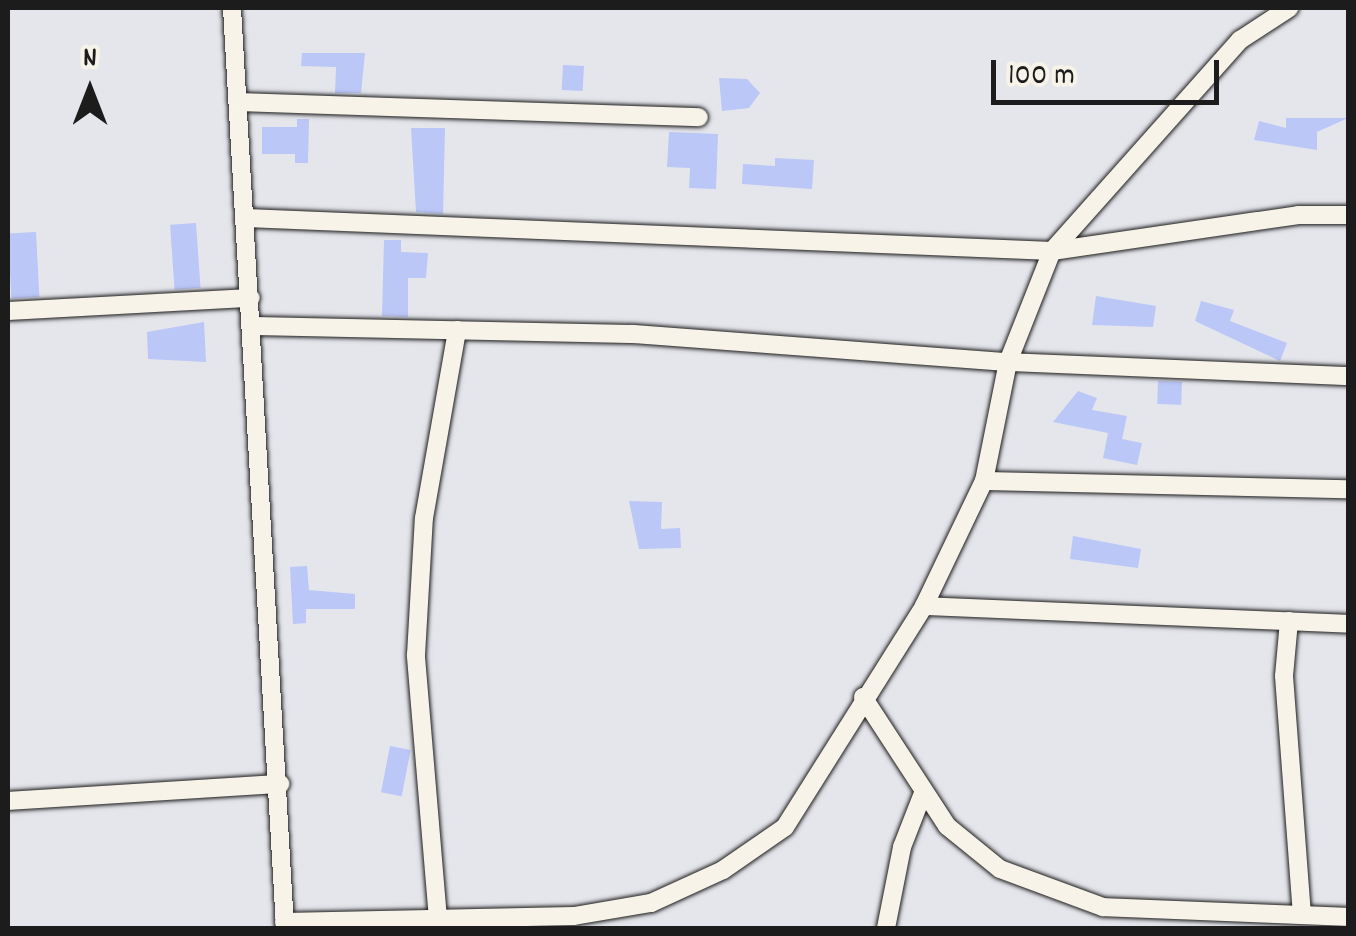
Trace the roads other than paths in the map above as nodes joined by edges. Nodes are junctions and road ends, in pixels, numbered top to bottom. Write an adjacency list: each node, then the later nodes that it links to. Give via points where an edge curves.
1 (232, 8): 3 (street)
2 (1289, 8): 7 (street, via 1240,40)
3 (238, 102): 4 (street); 6 (street)
4 (700, 117)
5 (1348, 216): 7 (street, via 1298,214)
6 (246, 218): 7 (street); 8 (street)
7 (1052, 252): 12 (street)
8 (250, 298): 9 (street); 10 (street)
9 (8, 311)
10 (252, 326): 11 (street); 20 (street)
11 (456, 330): 12 (street, via 633,334); 25 (street, via 424,518 416,655)
12 (1008, 362): 13 (street); 14 (street)
13 (1348, 376)
14 (984, 482): 15 (street); 16 (street)
15 (1348, 489)
16 (924, 606): 17 (street); 19 (street)
17 (1289, 621): 18 (street); 23 (street, via 1284,676)
18 (1348, 624)
19 (863, 697): 21 (street); 25 (street, via 785,826 723,870 651,903 574,916)
20 (280, 784): 22 (street); 26 (street)
21 (923, 793): 23 (street, via 967,847 1000,869 1102,907); 27 (street)
22 (8, 802)
23 (1302, 914): 24 (street)
24 (1348, 916)
25 (438, 920): 26 (street)
26 (284, 925)
27 (886, 928)

